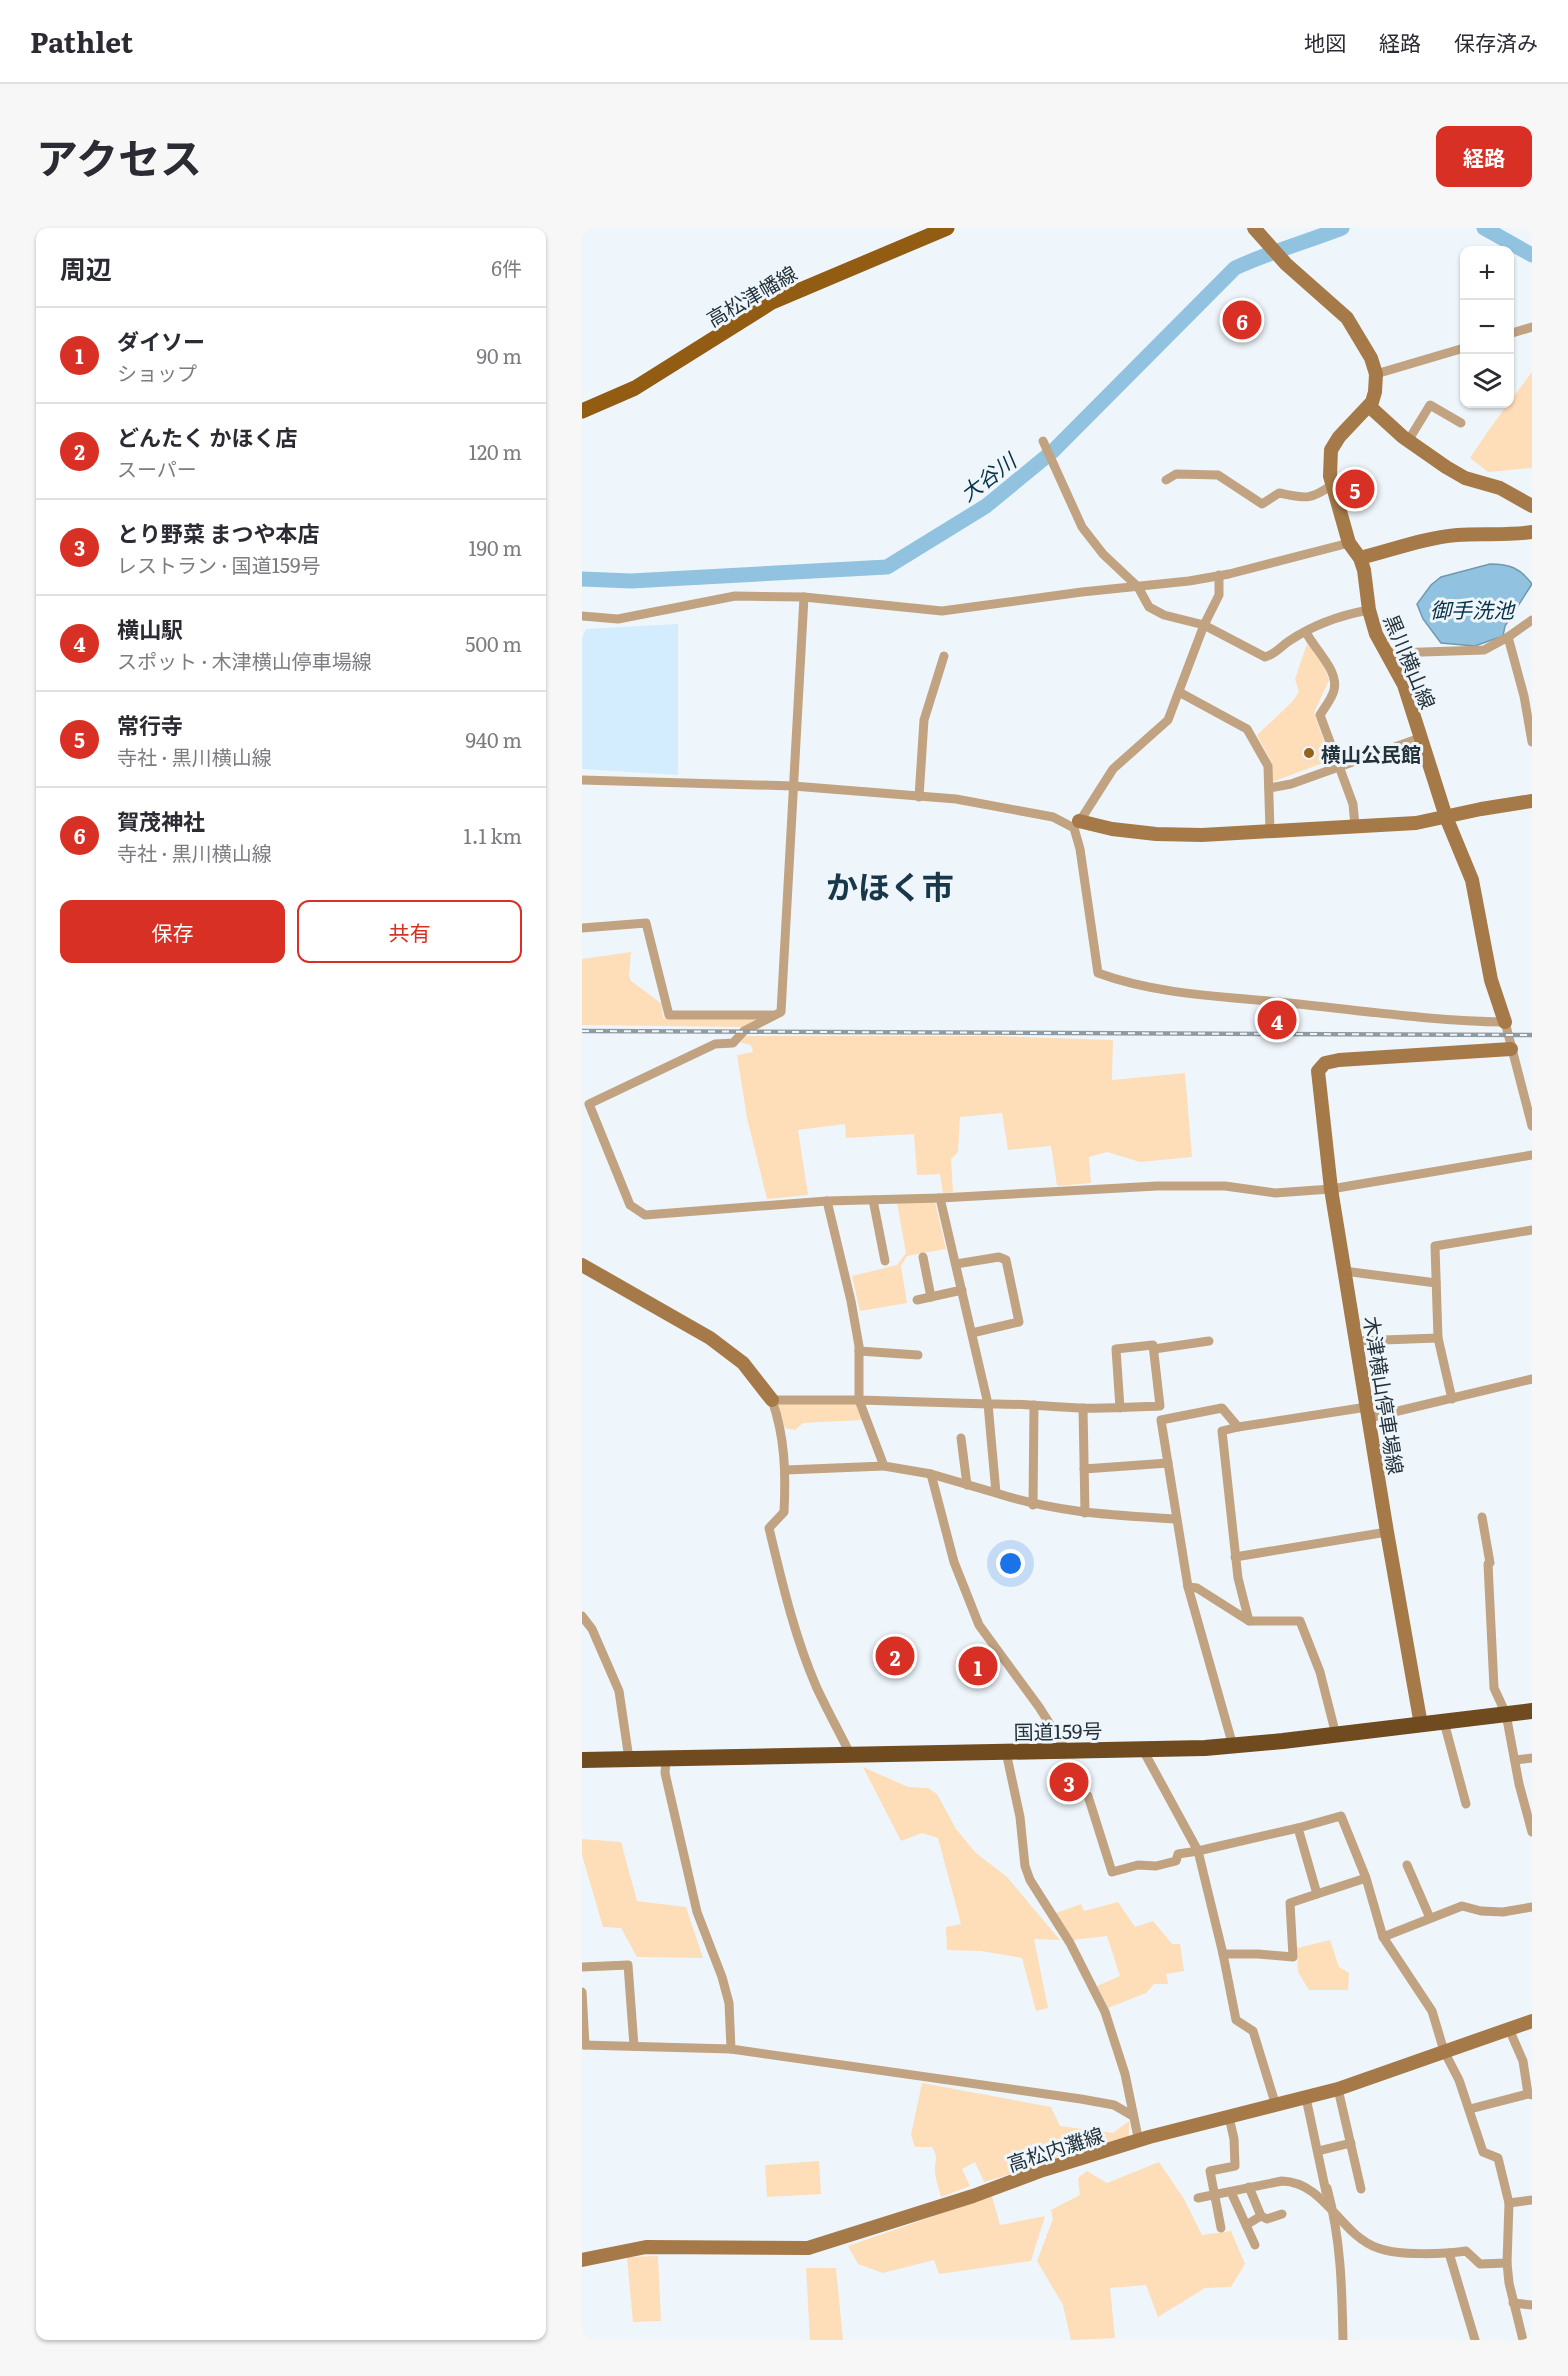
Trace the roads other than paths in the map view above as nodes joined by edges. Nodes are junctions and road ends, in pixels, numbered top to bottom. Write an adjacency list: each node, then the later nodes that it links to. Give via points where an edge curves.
1 (947, 228): 8 (main road, 高松津幡線, via 772,302 635,388)
2 (1254, 228): 6 (main road, via 1347,318)
3 (1532, 327): 4 (street)
4 (1514, 332)
5 (1460, 349): 6 (street)
6 (1376, 374): 7 (main road)
7 (1369, 406): 10 (main road); 13 (main road, 黒川横山線, via 1331,450)
8 (582, 411)
9 (1461, 423): 10 (street, via 1430,405)
10 (1408, 441): 14 (main road, via 1465,478 1500,488)
11 (1044, 443): 19 (street, via 1082,527 1103,554)
12 (1166, 480): 13 (street, via 1176,474 1218,475 1262,504 1279,493 1303,499)
13 (1332, 485): 16 (main road, 黒川横山線)
14 (1532, 506)
15 (1532, 532): 17 (main road, via 1509,536 1458,535)
16 (1349, 543): 17 (main road, 黒川横山線); 18 (street)
17 (1360, 558): 21 (main road, 黒川横山線)
18 (1219, 576): 19 (street); 24 (street, via 1219,595)
19 (1138, 587): 20 (street, via 942,611); 24 (street, via 1149,607)
20 (804, 597): 22 (street, via 735,596 618,619); 34 (street)
21 (1369, 610): 25 (street, via 1342,615); 27 (main road, 黒川横山線)
22 (582, 616)
23 (1532, 620): 26 (street)
24 (1204, 625): 25 (street, via 1265,657 1276,654 1287,642); 29 (street)
25 (1306, 632): 32 (street, via 1328,662 1334,683 1320,716)
26 (1508, 637): 27 (street, via 1485,650 1394,653); 31 (street)
27 (1384, 649): 30 (main road, 黒川横山線, via 1404,685)
28 (944, 656): 36 (street, via 924,720)
29 (1179, 692): 35 (street, via 1247,729 1268,766); 39 (street, via 1168,720 1113,770)
30 (1420, 738): 32 (street); 38 (main road, 黒川横山線)
31 (1532, 742)
32 (1339, 766): 35 (street); 40 (street, via 1353,804)
33 (582, 780): 34 (street)
34 (794, 786): 36 (street); 43 (street, via 782,1006)
35 (1269, 788): 41 (street)
36 (919, 796): 39 (street, via 956,799)
37 (1532, 801): 38 (main road)
38 (1446, 817): 40 (main road, via 1416,824); 44 (main road, 黒川横山線, via 1472,880 1491,980)
39 (1077, 825): 41 (main road, via 1156,834); 44 (street, via 1098,973 1125,983 1210,996 1410,1017)
40 (1355, 826): 41 (main road)
41 (1270, 831)
42 (582, 928): 43 (street, via 646,923 669,1015)
43 (774, 1016): 47 (street, via 744,1031 733,1043 715,1044)
44 (1504, 1022): 45 (street)
45 (1511, 1049): 46 (street); 50 (main road, 木津横山停車場線, via 1324,1063 1318,1071)
46 (1528, 1093): 48 (street)
47 (586, 1106): 53 (street, via 630,1205 645,1215)
48 (1532, 1126)
49 (1532, 1155): 50 (street)
50 (1331, 1189): 51 (street, via 1275,1193 1225,1186 1157,1186); 59 (main road, 木津横山停車場線)
51 (940, 1198): 52 (street); 57 (street)
52 (873, 1200): 53 (street); 56 (street)
53 (827, 1201): 69 (street)
54 (1532, 1230): 60 (street, via 1435,1246)
55 (923, 1257): 62 (street)
56 (885, 1261)
57 (956, 1264): 61 (street); 64 (street, via 999,1257 1006,1260 1019,1322)
58 (582, 1265): 73 (main road, via 710,1338 743,1363)
59 (1344, 1271): 60 (street); 67 (main road, 木津横山停車場線)
60 (1436, 1283): 65 (street)
61 (962, 1290): 62 (street); 64 (street)
62 (931, 1297): 63 (street)
63 (917, 1300)
64 (972, 1333): 75 (street)
65 (1438, 1338): 67 (street); 72 (street)
66 (1209, 1341): 68 (street)
67 (1356, 1341): 80 (main road, 木津横山停車場線)
68 (1154, 1349): 77 (street); 79 (street, via 1153,1345 1116,1349)
69 (859, 1351): 70 (street); 74 (street)
70 (918, 1355)
71 (1532, 1380): 72 (street)
72 (1452, 1399): 80 (street)
73 (772, 1400): 74 (street); 87 (street, via 780,1422)
74 (859, 1400): 75 (street); 85 (street)
75 (988, 1404): 76 (street); 90 (street)
76 (1034, 1405): 78 (street); 91 (street)
77 (1160, 1406): 79 (street); 81 (street)
78 (1083, 1408): 79 (street); 86 (street)
79 (1120, 1408)
80 (1368, 1412): 82 (street); 95 (main road, 木津横山停車場線)
81 (1161, 1420): 82 (street, via 1222,1408); 84 (street)
82 (1238, 1427): 96 (street, via 1222,1431)
83 (961, 1438): 89 (street)
84 (1168, 1463): 86 (street); 94 (street)
85 (884, 1467): 87 (street); 88 (street)
86 (1084, 1469): 92 (street)
87 (786, 1470): 109 (street, via 784,1512 769,1528 805,1656)
88 (931, 1474): 89 (street); 107 (street, via 954,1562 980,1625)
89 (967, 1485): 90 (street)
90 (996, 1493): 91 (street)
91 (1033, 1505): 92 (street)
92 (1084, 1514): 94 (street)
93 (1482, 1517): 101 (street, via 1491,1563 1488,1564 1494,1688)
94 (1176, 1519): 97 (street)
95 (1387, 1532): 96 (street); 103 (main road, 木津横山停車場線)
96 (1235, 1557): 99 (street)
97 (1188, 1587): 99 (street, via 1197,1588); 105 (street)
98 (582, 1616): 111 (street, via 592,1629 619,1690)
99 (1249, 1621): 104 (street, via 1300,1621 1320,1672)
100 (1532, 1711): 101 (highway, 国道159号)
101 (1506, 1714): 102 (highway, 国道159号); 114 (street)
102 (1444, 1722): 103 (highway, 国道159号); 116 (street)
103 (1421, 1725): 104 (highway, 国道159号)
104 (1336, 1735): 105 (highway, 国道159号)
105 (1233, 1746): 106 (highway, 国道159号)
106 (1143, 1750): 107 (highway, 国道159号); 119 (street)
107 (1067, 1751): 108 (highway, 国道159号)
108 (1006, 1752): 109 (highway, 国道159号); 140 (street, via 1020,1817 1025,1866 1105,2012 1125,2074)
109 (851, 1756): 112 (highway, 国道159号)
110 (1532, 1758): 114 (street)
111 (628, 1759): 112 (highway, 国道159号); 113 (highway, 国道159号)
112 (666, 1759): 133 (street, via 665,1773 697,1912 729,2003)
113 (582, 1760)
114 (1515, 1760): 118 (street)
115 (1088, 1796): 119 (street, via 1112,1872 1138,1865 1156,1866 1176,1861 1178,1854)
116 (1466, 1804)
117 (1298, 1827): 119 (street); 121 (street, via 1341,1816); 122 (street)
118 (1532, 1832)
119 (1198, 1851): 126 (street)
120 (1407, 1865): 124 (street)
121 (1366, 1878): 122 (street); 125 (street)
122 (1317, 1894): 126 (street, via 1290,1903 1293,1957)
123 (1532, 1907): 124 (street, via 1503,1912 1462,1906)
124 (1430, 1918): 125 (street)
125 (1383, 1937): 134 (street, via 1432,2011)
126 (1223, 1954): 138 (street, via 1236,2020 1253,2031)
127 (582, 1967): 132 (street, via 628,1965)
128 (582, 1992): 131 (street)
129 (1532, 2021): 130 (main road, 高松内灘線)
130 (1509, 2029): 134 (main road, 高松内灘線); 136 (street, via 1523,2061)
131 (583, 2045): 132 (street)
132 (634, 2046): 133 (street)
133 (731, 2049): 140 (street, via 1092,2101 1114,2105)
134 (1444, 2051): 135 (main road, 高松内灘線); 139 (street)
135 (1338, 2089): 137 (main road, 高松内灘線); 143 (street)
136 (1530, 2095): 139 (street)
137 (1306, 2098): 138 (main road, 高松内灘線); 144 (street)
138 (1276, 2106): 141 (main road, 高松内灘線)
139 (1470, 2109): 153 (street, via 1483,2152 1498,2158)
140 (1133, 2116): 142 (street)
141 (1229, 2117): 142 (main road, 高松内灘線); 149 (street, via 1235,2166 1210,2171)
142 (1139, 2142): 161 (main road, 高松内灘線, via 808,2248 646,2247)
143 (1351, 2143): 144 (street); 147 (street)
144 (1318, 2151): 146 (street)
145 (1249, 2187): 148 (street); 151 (street, via 1288,2181); 156 (street)
146 (1326, 2188): 151 (street); 154 (street)
147 (1361, 2189)
148 (1231, 2192): 149 (street); 157 (street)
149 (1214, 2196): 150 (street); 158 (street)
150 (1198, 2198)
151 (1324, 2200): 154 (street)
152 (1532, 2200): 153 (street)
153 (1509, 2203): 162 (street)
154 (1333, 2212): 160 (street, via 1363,2240 1380,2249); 166 (street, via 1342,2265)
155 (1282, 2214): 156 (street, via 1267,2219)
156 (1261, 2216): 157 (street)
157 (1246, 2225): 159 (street)
158 (1221, 2228)
159 (1256, 2245)
160 (1449, 2253): 162 (street, via 1466,2251 1480,2264); 167 (street)
161 (582, 2260)
162 (1507, 2263): 163 (street)
163 (1513, 2303): 164 (street); 168 (street)
164 (1532, 2305)
165 (1532, 2337): 168 (street)
166 (1343, 2340)
167 (1475, 2340)
168 (1523, 2340)

